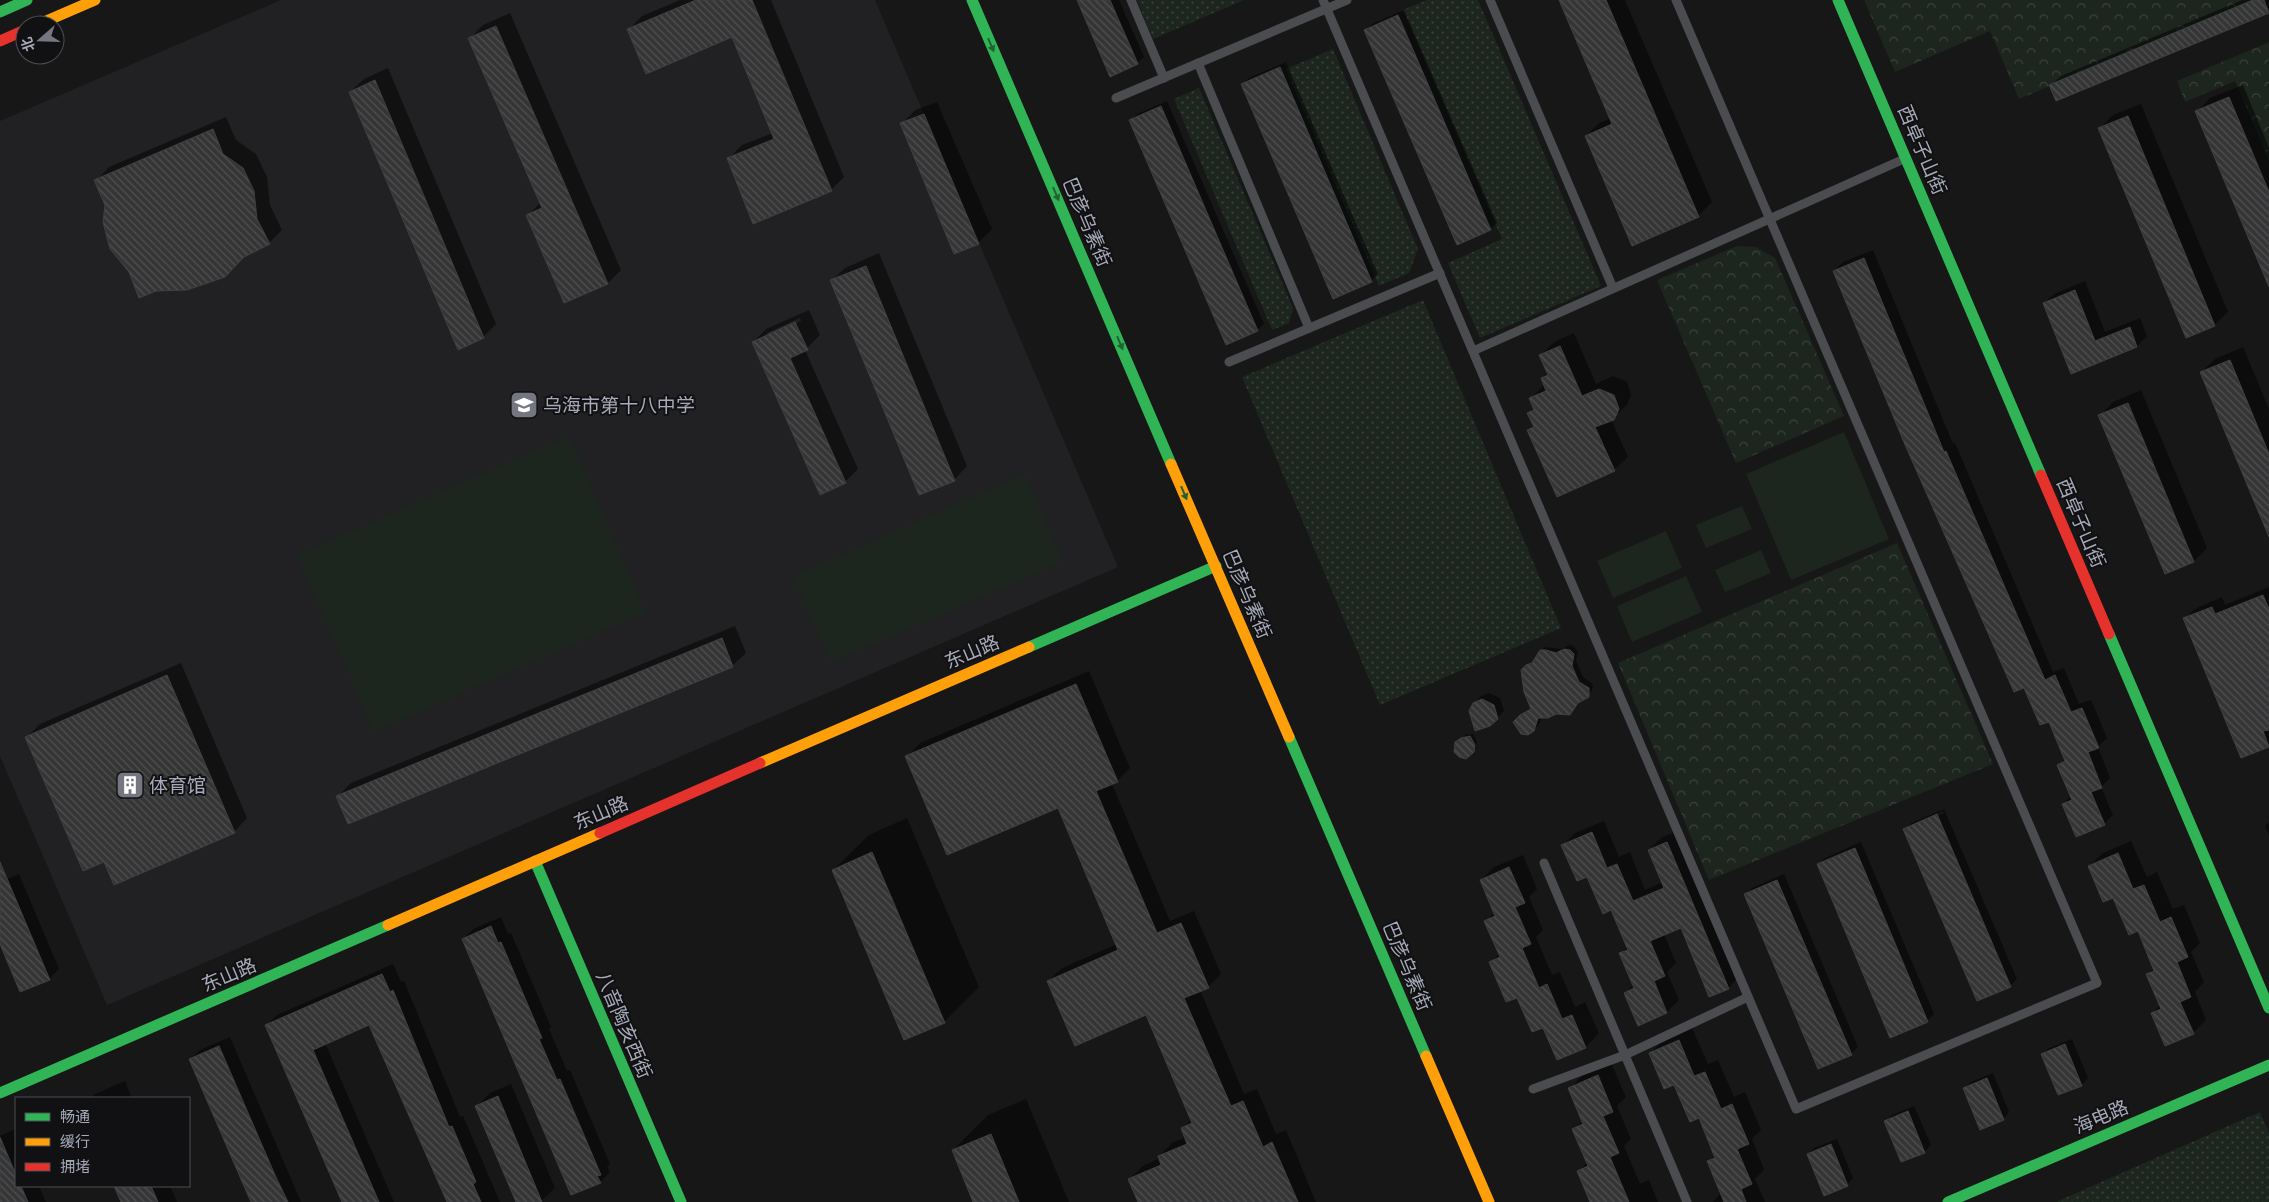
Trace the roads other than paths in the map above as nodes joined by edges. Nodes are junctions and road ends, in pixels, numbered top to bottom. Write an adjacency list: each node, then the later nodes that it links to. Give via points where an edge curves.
1 (27, 0): 10 (street)
2 (95, 0): 11 (street)
3 (972, 0): 24 (street, 巴彦乌素街, one-way to 24)
4 (1131, 0): 15 (lane)
5 (1347, 0): 9 (lane)
6 (1490, 0): 20 (lane)
7 (1676, 0): 18 (lane)
8 (1838, 0): 17 (street, 西卓子山街)
9 (1325, 4): 14 (lane); 19 (lane)
10 (0, 12)
11 (60, 15)
12 (15, 34): 13 (street)
13 (0, 41)
14 (1198, 63): 15 (lane); 21 (lane)
15 (1164, 78): 16 (lane)
16 (1116, 98)
17 (1906, 158): 18 (lane); 28 (street, 西卓子山街)
18 (1770, 218): 20 (lane); 27 (lane, via 2097,983 1796,1109)
19 (1440, 273): 21 (lane); 22 (lane)
20 (1613, 288): 22 (lane)
21 (1309, 328): 23 (lane)
22 (1473, 351): 27 (lane)
23 (1229, 362)
24 (1216, 566): 25 (street, 东山路); 35 (street, 巴彦乌素街)
25 (535, 861): 32 (street, 东山路); 34 (street, 八音陶亥西街)
26 (1544, 863): 29 (lane)
27 (1748, 997): 29 (lane)
28 (2269, 1008)
29 (1625, 1055): 31 (lane); 37 (lane)
30 (2269, 1065): 38 (street, 海电路)
31 (1533, 1089)
32 (0, 1093)
33 (1467, 1120): 36 (street)
34 (681, 1202)
35 (1489, 1202)
36 (1502, 1202)
37 (1687, 1202)
38 (1948, 1202)

